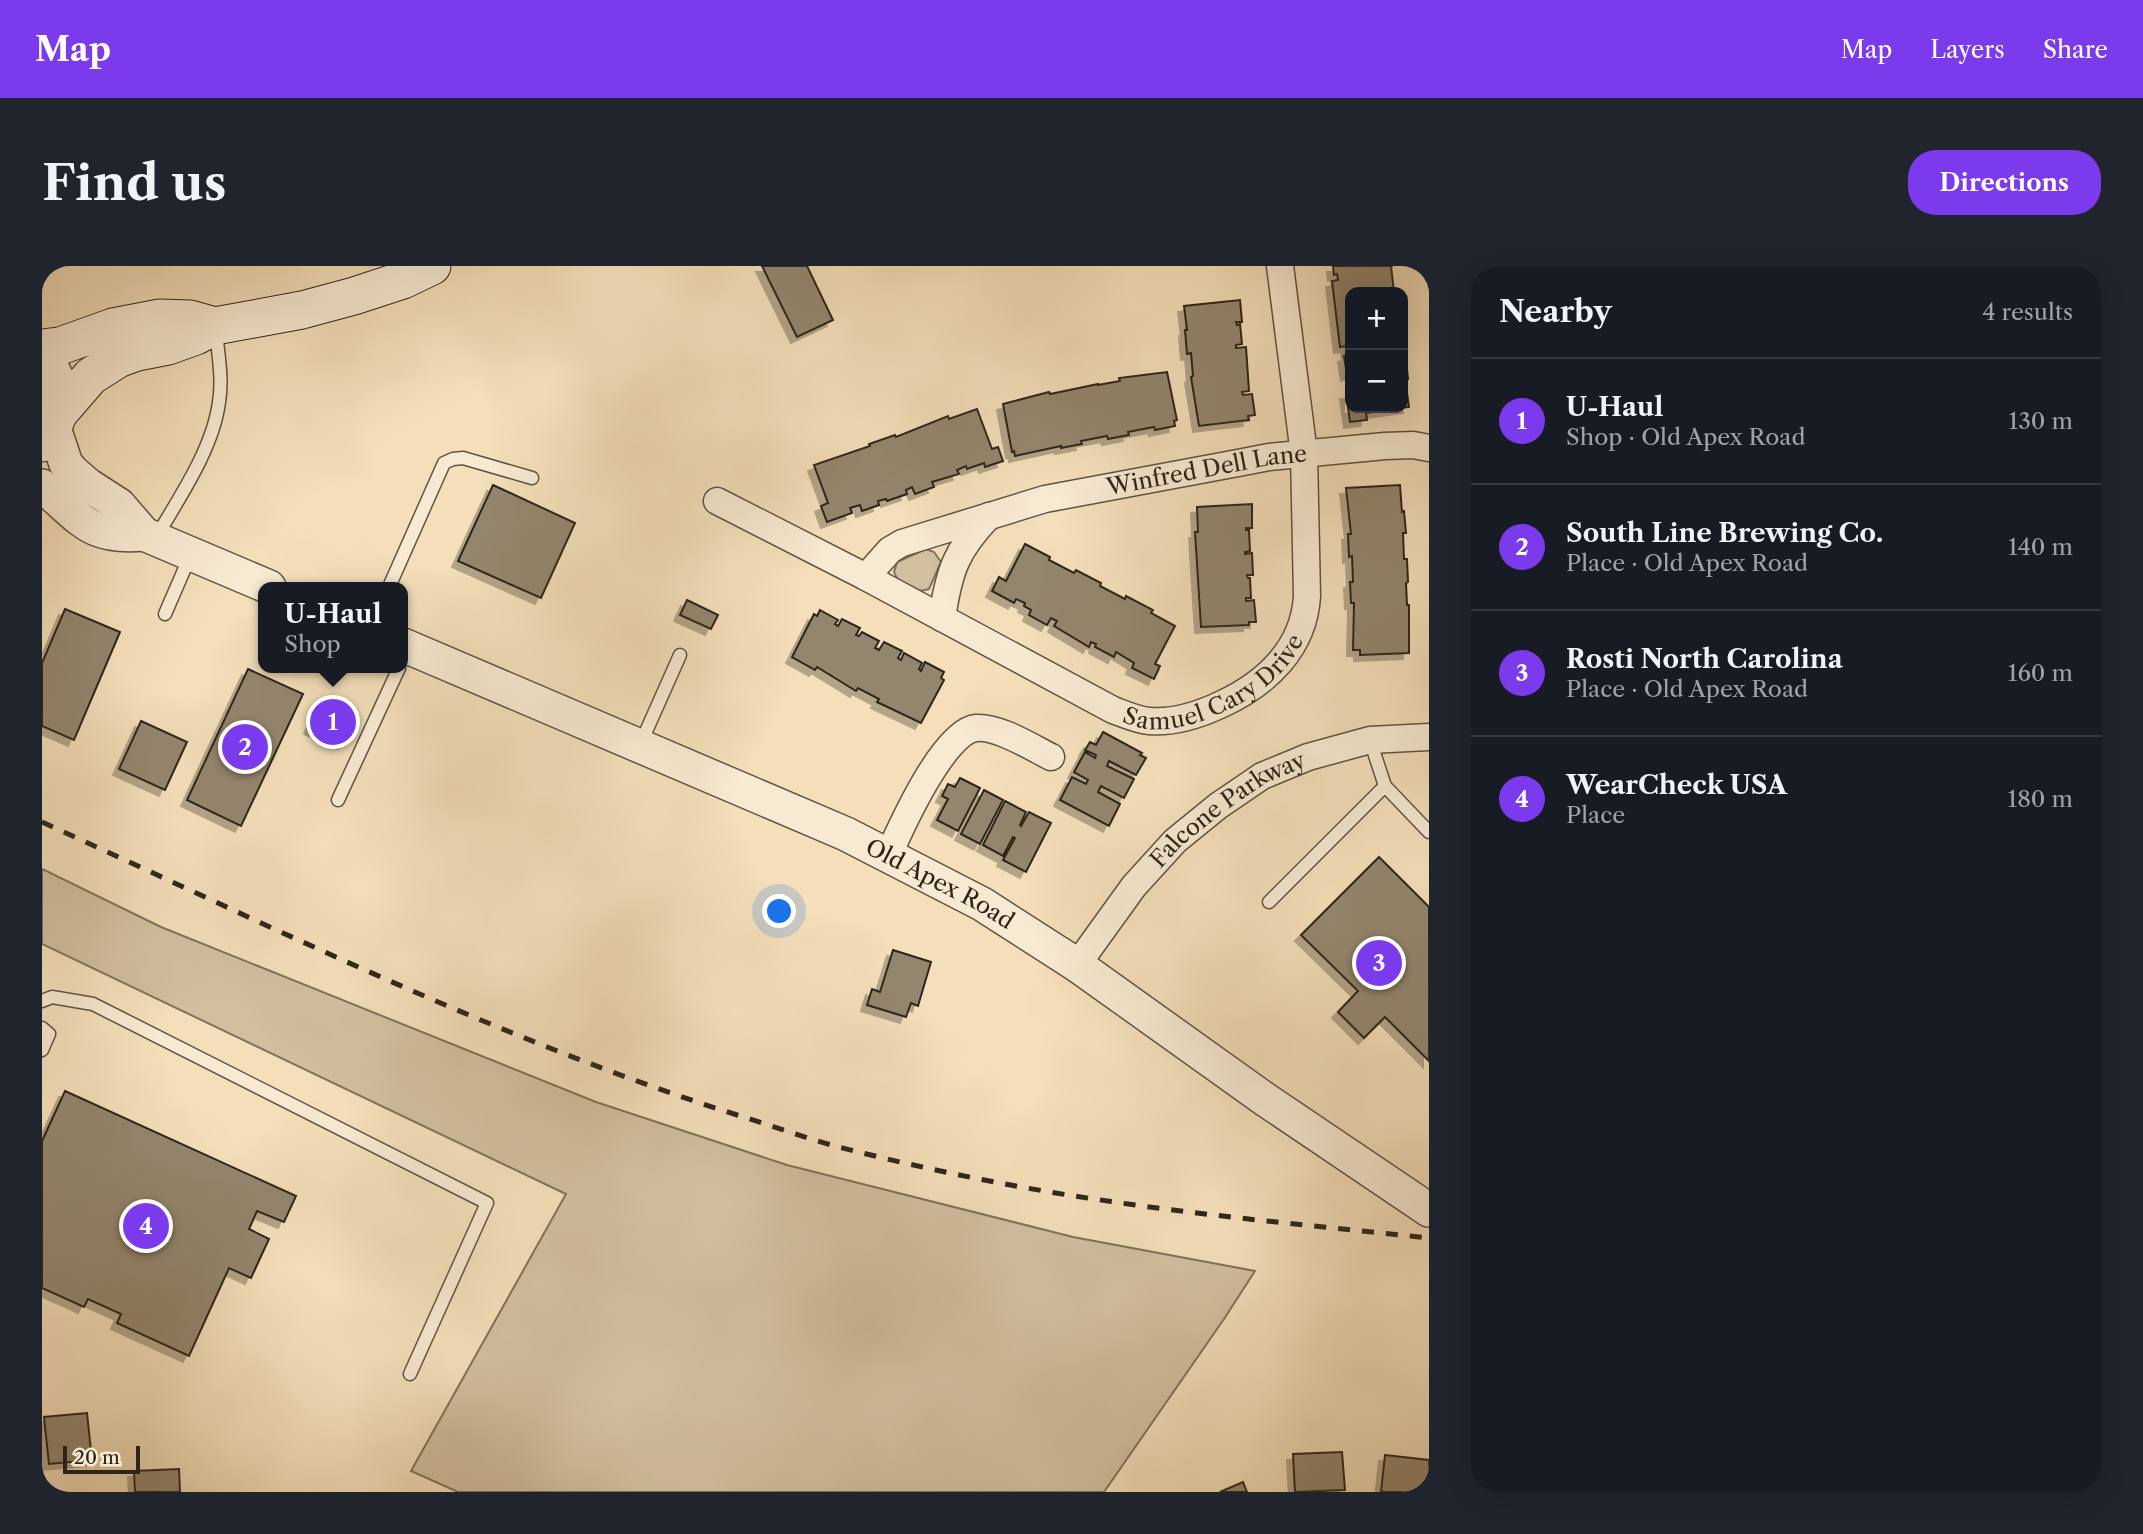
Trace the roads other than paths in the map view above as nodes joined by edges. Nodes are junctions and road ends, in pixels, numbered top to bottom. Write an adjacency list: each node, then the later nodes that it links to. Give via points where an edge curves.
1 (432, 266): 3 (main road, via 354,296)
2 (1280, 266): 8 (street, Samuel Cary Drive)
3 (215, 326): 4 (main road, via 160,318); 6 (main road, via 177,343 118,359 91,376); 13 (lane, via 220,400 214,426 202,455)
4 (42, 348)
5 (42, 359): 6 (main road, via 60,394)
6 (52, 428): 13 (street, via 73,472 119,505)
7 (1429, 448): 8 (street, Winfred Dell Lane, via 1384,446)
8 (1304, 454): 12 (street, Winfred Dell Lane, via 1045,499); 19 (street, Samuel Cary Drive, via 1307,596 1299,634 1278,666 1257,685 1210,710 1164,722 1128,716)
9 (532, 478): 17 (lane, via 463,458 444,463)
10 (42, 485): 13 (street, via 99,531)
11 (717, 501): 15 (street, Samuel Cary Drive)
12 (989, 516): 15 (street, Winfred Dell Lane, via 902,543); 19 (street, via 968,537 956,560)
13 (149, 537): 14 (street)
14 (191, 554): 16 (street); 18 (lane)
15 (866, 577): 19 (street, Samuel Cary Drive)
16 (258, 582)
17 (391, 582)
18 (165, 614)
19 (942, 618)
20 (680, 655): 25 (lane)
21 (408, 656): 25 (street, Old Apex Road)
22 (395, 673): 28 (lane)
23 (1429, 737): 24 (street, Falcone Parkway)
24 (1370, 740): 27 (lane); 32 (street, Falcone Parkway, via 1262,776 1217,806 1174,841 1134,886)
25 (640, 745): 30 (street, Old Apex Road)
26 (1051, 757): 30 (street, via 994,730 974,728 962,733 930,773)
27 (1385, 786): 29 (lane); 31 (lane)
28 (338, 800)
29 (1429, 832)
30 (889, 854): 32 (street, Old Apex Road, via 982,904)
31 (1269, 902)
32 (1077, 965): 36 (street, Old Apex Road)
33 (42, 1001): 37 (lane, via 52,997 93,1004 487,1203)
34 (42, 1028): 35 (lane, via 49,1034)
35 (42, 1050)
36 (1429, 1210)
37 (410, 1374)

